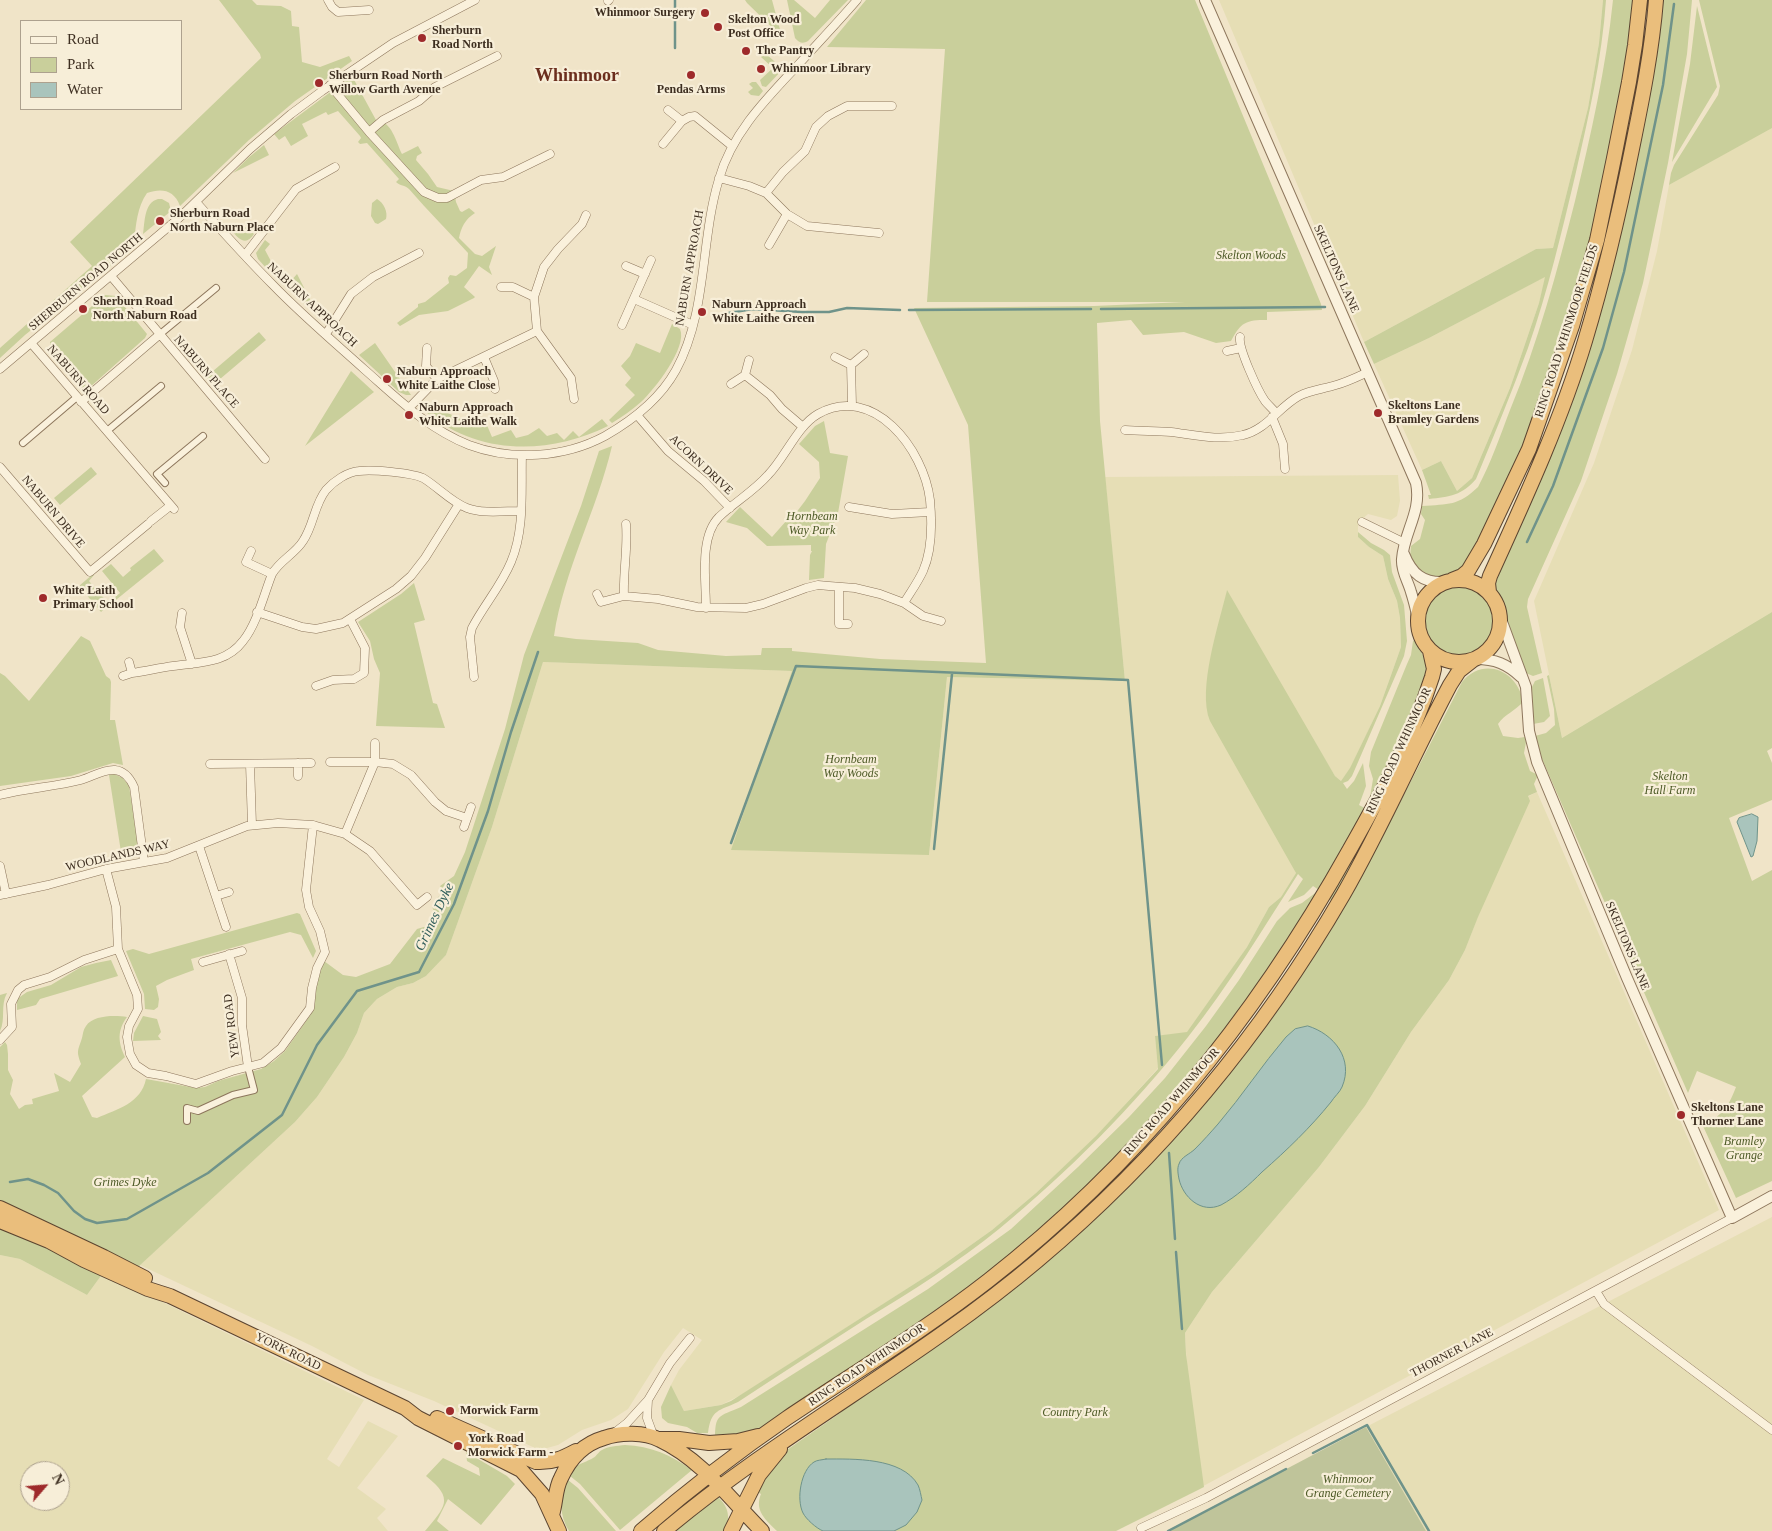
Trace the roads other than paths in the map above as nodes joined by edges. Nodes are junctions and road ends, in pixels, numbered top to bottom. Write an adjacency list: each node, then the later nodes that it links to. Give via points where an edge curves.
1 (328, 0): 7 (street, via 338,12)
2 (475, 0): 9 (street, SHERBURN ROAD NORTH, via 393,43)
3 (857, 0): 15 (street, NABURN APPROACH, via 748,121)
4 (1205, 0): 51 (street, SKELTONS LANE)
5 (1640, 0): 86 (highway, RING ROAD WHINMOOR FIELDS, via 1631,72 1597,240 1572,326 1529,449 1493,527 1468,571)
6 (1656, 0): 88 (highway, RING ROAD WHINMOOR FIELDS, via 1651,49 1621,202 1587,334 1547,446 1490,576)
7 (369, 10)
8 (496, 56): 13 (street, via 435,87 420,101 383,120)
9 (330, 85): 13 (street); 20 (street, SHERBURN ROAD NORTH, via 250,149)
10 (892, 106): 19 (street, via 847,106 828,116 816,127 805,151)
11 (668, 110): 12 (street)
12 (682, 121): 14 (street); 15 (street, via 696,116)
13 (369, 132): 16 (street, via 424,192 438,198 447,198 481,180 503,178)
14 (663, 144)
15 (732, 146): 18 (street, NABURN APPROACH)
16 (550, 154)
17 (335, 167): 26 (street, via 296,189)
18 (719, 178): 19 (street); 36 (street, NABURN APPROACH)
19 (766, 193): 21 (street)
20 (196, 202): 26 (street, NABURN APPROACH); 30 (street, SHERBURN ROAD NORTH)
21 (787, 214): 23 (street, via 807,226); 24 (street)
22 (586, 215): 33 (street, via 582,224 544,267)
23 (879, 233)
24 (769, 245)
25 (419, 254): 38 (street, via 373,277 351,294)
26 (245, 255): 38 (street, NABURN APPROACH)
27 (651, 260): 29 (street)
28 (626, 266): 29 (street)
29 (645, 274): 34 (street)
30 (111, 276): 39 (street, NABURN PLACE); 41 (street, SHERBURN ROAD NORTH)
31 (501, 286): 33 (street, via 513,287)
32 (216, 288): 39 (street)
33 (534, 296): 37 (street)
34 (634, 299): 35 (street); 36 (street)
35 (622, 325)
36 (693, 325): 61 (street, NABURN APPROACH, via 676,370 654,400)
37 (537, 331): 46 (street); 58 (street, via 571,378)
38 (326, 334): 60 (street, NABURN APPROACH)
39 (159, 335): 57 (street); 69 (street, NABURN PLACE)
40 (1240, 337): 43 (street)
41 (31, 343): 50 (street, SHERBURN ROAD NORTH); 57 (street, NABURN ROAD)
42 (427, 348): 53 (street, via 426,366)
43 (1241, 348): 44 (street); 62 (street)
44 (1228, 351)
45 (864, 354): 49 (street)
46 (484, 357): 53 (street); 56 (street)
47 (835, 357): 49 (street)
48 (749, 360): 52 (street)
49 (851, 365): 59 (street)
50 (0, 369)
51 (1368, 372): 62 (street, via 1312,390); 83 (street, SKELTONS LANE, via 1417,490 1415,515)
52 (745, 375): 54 (street); 63 (street)
53 (438, 379): 60 (street)
54 (731, 384)
55 (160, 386): 65 (street, NABURN ROAD)
56 (495, 390)
57 (79, 399): 65 (street, NABURN ROAD); 67 (street)
58 (574, 399)
59 (852, 405): 63 (street, via 831,408); 79 (street, via 882,418 906,441 926,483)
60 (409, 408): 68 (street, NABURN APPROACH, via 436,428 468,444 501,454)
61 (637, 415): 68 (street, NABURN APPROACH, via 588,444 553,453); 77 (street, ACORN DRIVE, via 668,451)
62 (1274, 415): 64 (street, via 1258,429 1244,435 1225,437); 72 (street, via 1283,444)
63 (804, 426): 77 (street, via 774,469)
64 (1125, 430)
65 (107, 431): 81 (street, NABURN ROAD, via 172,508)
66 (203, 436): 74 (street, via 157,474)
67 (23, 443)
68 (522, 455): 78 (street)
69 (266, 459)
70 (395, 464): 73 (street)
71 (0, 467): 81 (street, NABURN DRIVE, via 90,572)
72 (1285, 469)
73 (393, 473): 75 (street, via 416,475); 85 (street, via 359,471 328,488 315,508 302,543)
74 (164, 483)
75 (459, 504): 78 (street, via 476,511); 96 (street, via 411,576)
76 (850, 507): 79 (street, via 892,514)
77 (730, 508): 92 (street, via 708,536)
78 (520, 511): 106 (street, via 518,542 512,562 472,628)
79 (930, 512): 91 (street, via 924,570)
80 (1362, 522): 83 (street)
81 (150, 523)
82 (626, 524): 90 (street)
83 (1404, 547): 86 (street, via 1411,568 1419,577 1429,581); 95 (street, SKELTONS LANE, via 1403,572)
84 (251, 551): 85 (street, via 246,562)
85 (272, 574): 93 (street)
86 (1448, 581): 88 (highway, via 1474,582); 95 (highway, via 1429,592)
87 (839, 587): 91 (street, via 867,590); 92 (street, via 818,585 754,606); 99 (street, via 839,624)
88 (1489, 592): 97 (highway)
89 (597, 594): 90 (street, via 601,602)
90 (624, 596): 92 (street)
91 (904, 603): 98 (street, via 923,616)
92 (706, 608)
93 (258, 612): 96 (street, via 316,629); 103 (street, via 243,642 231,652 219,660)
94 (182, 613): 103 (street, via 180,627)
95 (1418, 618): 100 (highway, via 1420,635)
96 (350, 619): 108 (street, via 366,648 364,673 354,679 332,680)
97 (1501, 619): 101 (highway, via 1497,639); 107 (street, SKELTONS LANE)
98 (941, 621)
99 (848, 624)
100 (1430, 651): 101 (highway, via 1452,662); 119 (highway, RING ROAD WHINMOOR, via 1434,669 1430,684)
101 (1474, 660): 107 (street, via 1487,659 1504,664); 119 (highway, RING ROAD WHINMOOR, via 1450,685 1404,780)
102 (129, 662): 104 (street)
103 (192, 664): 104 (street)
104 (132, 673): 105 (street)
105 (123, 676)
106 (474, 677)
107 (1522, 677): 143 (street, SKELTONS LANE, via 1537,762)
108 (316, 686)
109 (375, 743): 111 (street)
110 (330, 762): 111 (street)
111 (375, 762): 120 (street, via 393,764 411,775 446,811); 124 (street)
112 (298, 763): 113 (street); 115 (street); 116 (street)
113 (311, 763)
114 (210, 764): 115 (street)
115 (250, 764): 121 (street)
116 (298, 776)
117 (0, 795): 126 (street, via 80,780 106,771 124,772 134,787)
118 (471, 807): 120 (street)
119 (1377, 816): 151 (highway, RING ROAD WHINMOOR, via 1271,979 1206,1066 1153,1128 1086,1196 988,1281); 154 (highway, RING ROAD WHINMOOR, via 1344,894 1280,993 1235,1055 1170,1132 1100,1204 1037,1261 979,1307)
120 (467, 818): 123 (street)
121 (252, 825): 122 (street, WOODLANDS WAY); 125 (street, WOODLANDS WAY)
122 (314, 825): 124 (street, WOODLANDS WAY); 139 (street, via 306,890 325,952 317,968 310,1008 281,1048 263,1063)
123 (464, 827)
124 (345, 834): 132 (street, WOODLANDS WAY, via 370,851 420,908)
125 (199, 846): 126 (street, WOODLANDS WAY); 131 (street)
126 (144, 862): 128 (street, WOODLANDS WAY)
127 (0, 866): 130 (street)
128 (106, 869): 130 (street, WOODLANDS WAY); 134 (street, via 116,907)
129 (229, 892): 131 (street)
130 (3, 894)
131 (216, 896): 133 (street)
132 (427, 897)
133 (226, 927)
134 (118, 949): 138 (street, via 84,960 18,990 11,1004 12,1027); 139 (street, via 136,995 138,1009 127,1037 136,1065 148,1073 196,1084)
135 (242, 950): 136 (street)
136 (229, 954): 137 (street); 139 (street, YEW ROAD, via 242,998)
137 (203, 962)
138 (0, 1040)
139 (248, 1067): 140 (street, via 254,1090 233,1095 198,1111 187,1108)
140 (187, 1121)
141 (1772, 1196): 143 (street, THORNER LANE)
142 (0, 1208): 146 (highway, YORK ROAD, via 122,1266)
143 (1732, 1218): 145 (street, THORNER LANE)
144 (0, 1221): 146 (highway, YORK ROAD)
145 (1596, 1291): 150 (street, via 1604,1304); 160 (street, THORNER LANE, via 1214,1493)
146 (170, 1296): 149 (highway, YORK ROAD)
147 (690, 1338): 148 (street, via 670,1363)
148 (648, 1400): 152 (street); 153 (street, via 647,1418)
149 (405, 1408): 155 (highway, YORK ROAD, via 420,1411 536,1462 561,1459); 159 (highway, YORK ROAD, via 418,1418 521,1470 536,1485)
150 (1772, 1430)
151 (765, 1434): 153 (highway, RING ROAD WHINMOOR, via 710,1443); 156 (highway, RING ROAD WHINMOOR)
152 (609, 1436): 153 (highway, RING ROAD WHINMOOR); 155 (highway, YORK ROAD)
153 (657, 1438): 156 (highway, via 683,1454)
154 (791, 1438): 157 (highway, RING ROAD WHINMOOR); 158 (highway, RING ROAD WHINMOOR, via 759,1476)
155 (582, 1449): 159 (highway, via 571,1459 560,1480)
156 (708, 1476): 157 (highway); 162 (highway, RING ROAD WHINMOOR)
157 (719, 1487): 158 (highway); 163 (highway, RING ROAD WHINMOOR)
158 (741, 1510): 164 (highway, RING ROAD WHINMOOR); 165 (highway)
159 (552, 1514): 161 (highway, YORK ROAD)
160 (1141, 1528)
161 (559, 1531)
162 (640, 1531)
163 (664, 1531)
164 (730, 1531)
165 (762, 1531)

